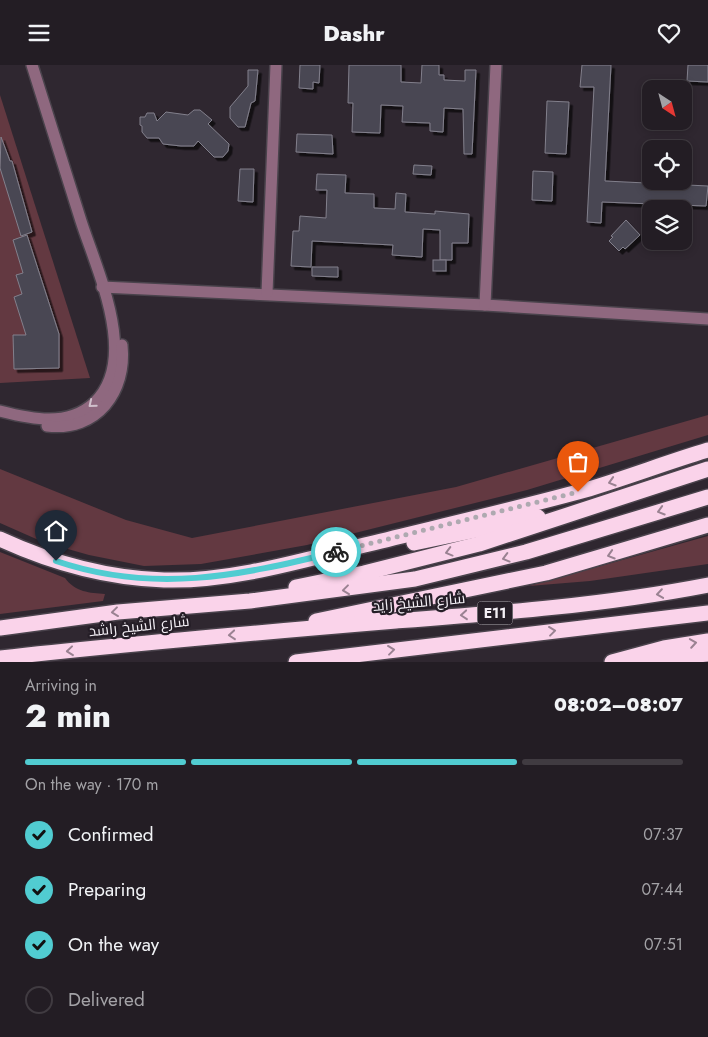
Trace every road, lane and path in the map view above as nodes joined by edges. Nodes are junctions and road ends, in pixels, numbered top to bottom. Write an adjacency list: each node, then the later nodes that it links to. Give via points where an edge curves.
1 (32, 65): 4 (street)
2 (276, 65): 5 (street)
3 (496, 65): 6 (street)
4 (102, 287): 5 (street); 8 (street, via 113,328 122,345 124,361 122,377 107,404 88,419 66,426 36,424)
5 (267, 293): 6 (street)
6 (485, 305): 7 (street)
7 (708, 319)
8 (0, 411)
9 (708, 450): 15 (highway, one-way to 15, via 590,489)
10 (708, 469): 12 (highway)
11 (708, 497): 17 (highway, one-way to 17, via 526,552 415,579 290,597)
12 (613, 501): 15 (highway, via 340,557); 17 (highway, one-way to 17, via 504,537 380,569 295,587)
13 (708, 525): 20 (highway, one-way to 20, via 546,573 348,613)
14 (0, 539): 15 (highway, via 68,565 140,579 188,580)
15 (295, 562)
16 (708, 585): 20 (highway, شارع الشيخ زايد / E11, one-way to 20, via 504,612)
17 (150, 609): 19 (highway, one-way to 19)
18 (708, 613): 24 (highway, E11, one-way to 18)
19 (0, 629)
20 (281, 631): 23 (highway, شارع الشيخ راشد / E11, one-way to 23)
21 (708, 641): 25 (highway, one-way to 21, via 664,648)
22 (708, 654): 26 (highway)
23 (0, 658)
24 (302, 661)
25 (612, 662)
26 (620, 662)

